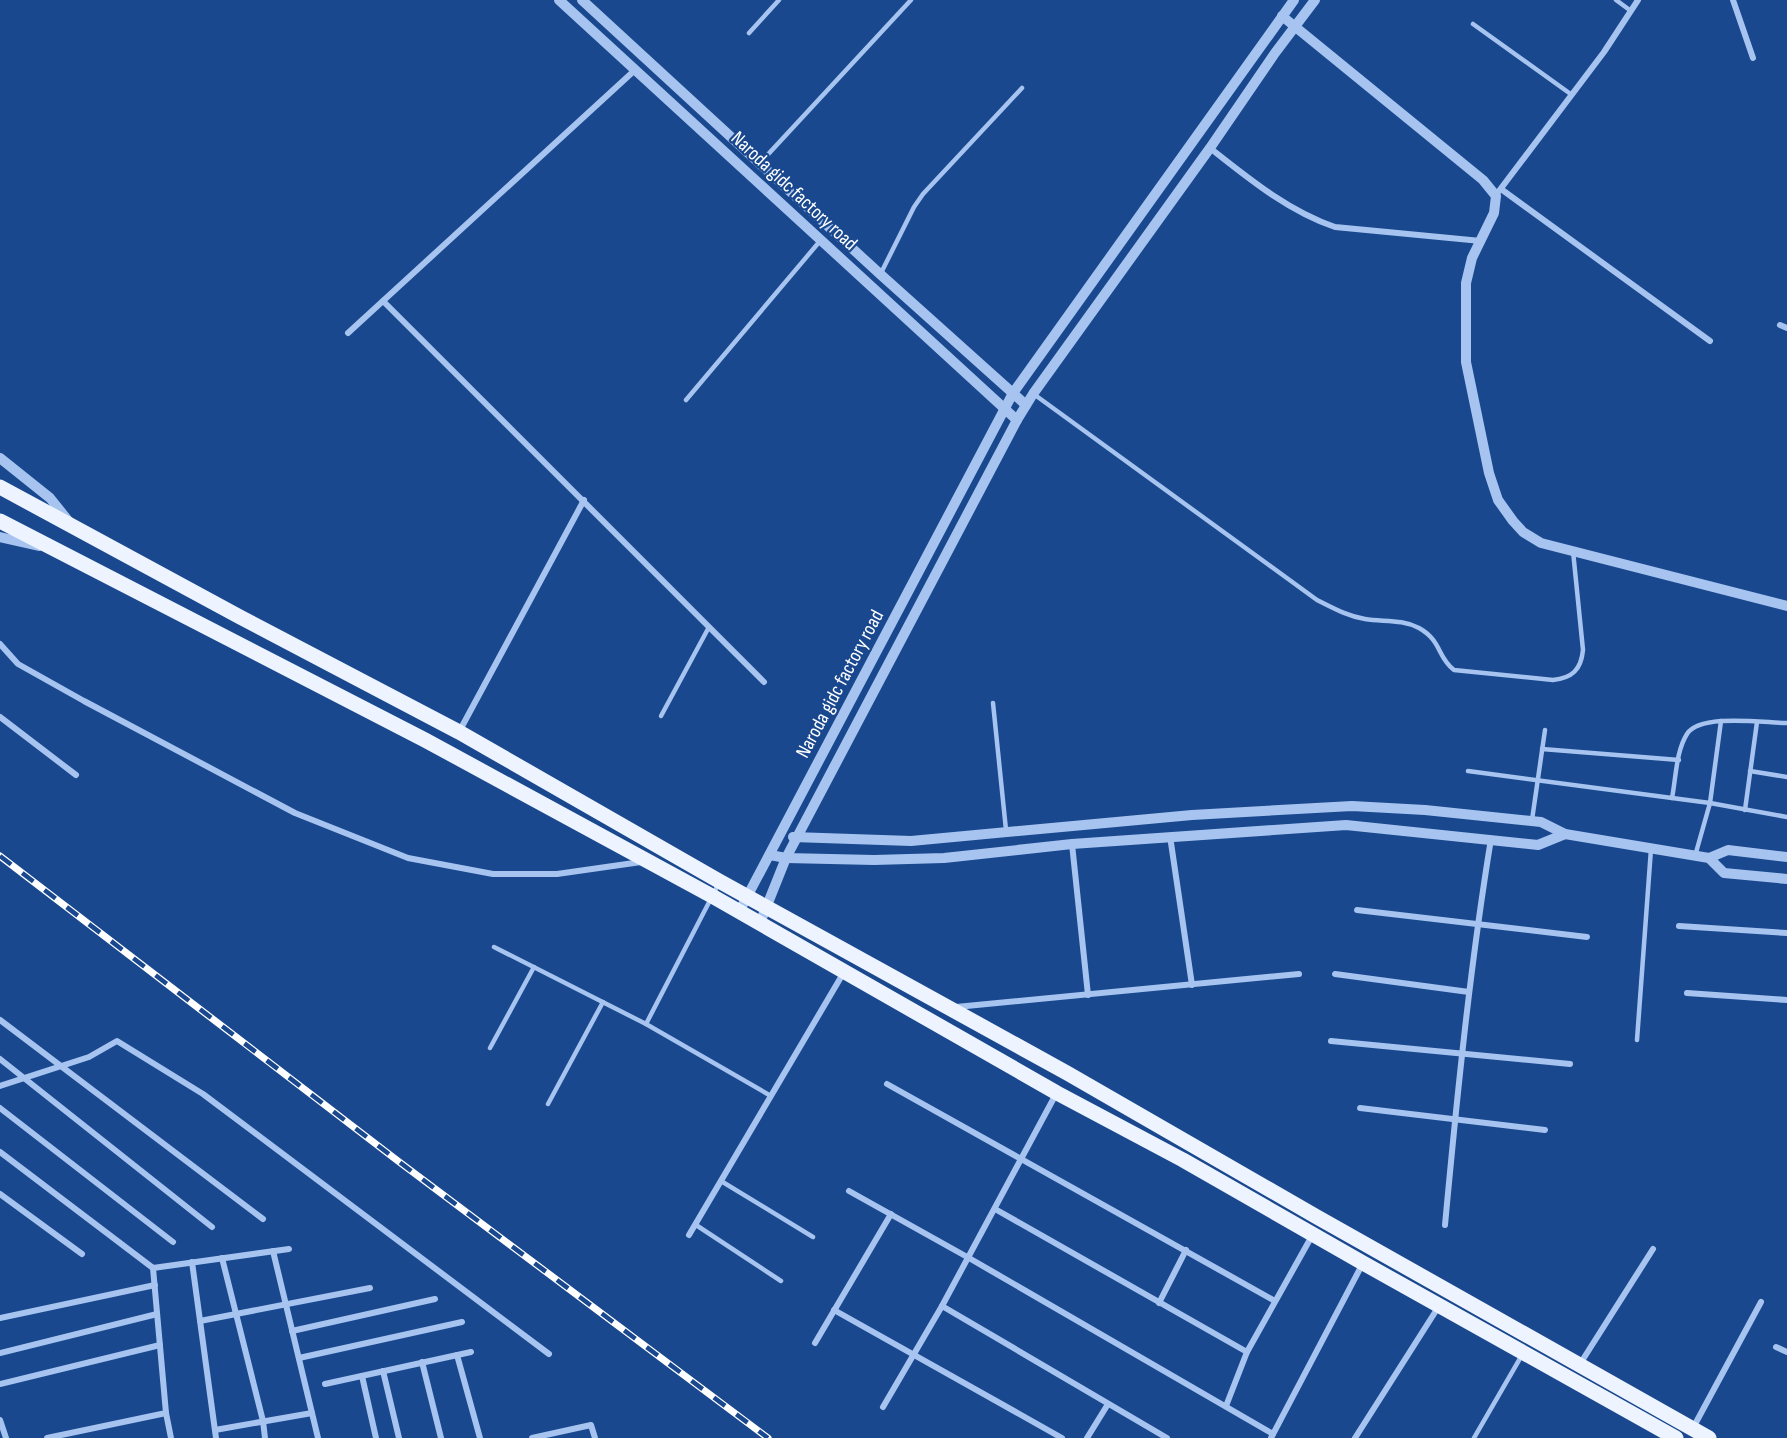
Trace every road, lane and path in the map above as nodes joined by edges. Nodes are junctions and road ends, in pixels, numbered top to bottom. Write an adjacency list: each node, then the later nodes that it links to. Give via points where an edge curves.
1 (559, 0): 16 (street, Naroda gidc factory road)
2 (582, 0): 20 (street, Naroda gidc factory road)
3 (779, 0): 14 (lane)
4 (911, 0): 20 (lane)
5 (1293, 0): 11 (street, Naroda gidc factory road)
6 (1315, 0): 13 (street, Naroda gidc factory road)
7 (1616, 0): 10 (lane)
8 (1638, 0): 10 (street)
9 (1733, 0): 15 (street)
10 (1631, 11): 18 (street)
11 (1282, 16): 13 (street); 30 (street, Naroda gidc factory road)
12 (1473, 24): 18 (lane)
13 (1296, 28): 19 (street, Naroda gidc factory road, via 1275,52); 21 (street)
14 (749, 33)
15 (1754, 58)
16 (635, 70): 22 (street, Naroda gidc factory road); 25 (street)
17 (1022, 88): 24 (lane, via 923,194)
18 (1572, 95): 21 (street)
19 (1210, 148): 23 (street, via 1292,207 1335,227); 31 (street, Naroda gidc factory road)
20 (760, 163): 24 (street, Naroda gidc factory road)
21 (1498, 192): 23 (street, via 1494,213); 29 (street)
22 (820, 240): 32 (lane); 34 (street, Naroda gidc factory road)
23 (1480, 241): 43 (street, via 1466,283 1466,362 1489,473 1498,500 1523,532 1541,543)
24 (880, 274): 30 (street, Naroda gidc factory road)
25 (383, 301): 28 (street); 38 (street)
26 (1780, 325): 27 (street)
27 (1787, 328)
28 (348, 333)
29 (1710, 341)
30 (1013, 393): 33 (street, Naroda gidc factory road); 34 (street, Naroda gidc factory road)
31 (1033, 394): 33 (street, Naroda gidc factory road); 43 (lane, via 1317,600 1354,617 1416,626 1434,640 1454,670 1552,680 1563,679 1578,669 1583,650)
32 (686, 400)
33 (1026, 405): 35 (street, Naroda gidc factory road)
34 (1005, 408): 35 (street, Naroda gidc factory road); 70 (street, Naroda gidc factory road)
35 (1017, 420): 72 (street, Naroda gidc factory road)
36 (0, 458): 40 (street, via 50,498)
37 (0, 487): 40 (main road)
38 (584, 500): 45 (street); 55 (street)
39 (0, 520): 42 (main road)
40 (73, 527): 55 (main road)
41 (0, 537): 42 (street)
42 (59, 551): 81 (main road, via 425,740)
43 (1573, 551): 44 (street)
44 (1787, 606)
45 (709, 627): 47 (street); 49 (lane)
46 (0, 644): 81 (street, via 18,664 295,813 408,858 493,874 557,874)
47 (764, 682)
48 (993, 703): 68 (lane)
49 (662, 716)
50 (0, 717): 60 (street)
51 (1721, 721): 52 (lane); 57 (lane, via 1706,722 1689,730); 64 (lane)
52 (1757, 722): 53 (lane); 59 (lane)
53 (1787, 723)
54 (1545, 730): 56 (lane)
55 (459, 732): 83 (main road)
56 (1542, 750): 57 (lane); 62 (lane)
57 (1679, 760): 63 (lane)
58 (1468, 771): 62 (lane)
59 (1750, 771): 61 (lane); 65 (lane)
60 (76, 775)
61 (1787, 777)
62 (1537, 780): 63 (lane); 67 (lane)
63 (1672, 798): 64 (lane)
64 (1710, 803): 65 (lane); 77 (lane)
65 (1745, 810): 66 (lane)
66 (1787, 817)
67 (1532, 821): 68 (street, via 1352,807 1192,815); 69 (street)
68 (1007, 833): 72 (street, via 911,841)
69 (1565, 834): 73 (street, via 1538,845); 75 (street)
70 (780, 835): 72 (street); 76 (street, Naroda gidc factory road)
71 (1170, 836): 73 (street, via 1346,825); 74 (street); 99 (street)
72 (797, 837): 79 (street, Naroda gidc factory road)
73 (1491, 839): 90 (street)
74 (1072, 844): 79 (street, via 909,860); 102 (street)
75 (1651, 849): 77 (street); 108 (lane)
76 (770, 855): 79 (street); 85 (street, Naroda gidc factory road)
77 (1695, 856): 80 (street)
78 (1787, 857): 80 (street, via 1728,850)
79 (786, 858): 86 (street, Naroda gidc factory road)
80 (1709, 858): 82 (street, via 1725,873)
81 (647, 861): 84 (main road)
82 (1787, 879)
83 (719, 881): 84 (lane); 85 (main road)
84 (712, 896): 88 (main road); 107 (lane)
85 (748, 896): 86 (main road); 88 (street, Naroda gidc factory road)
86 (767, 906): 89 (street, Naroda gidc factory road); 105 (main road)
87 (1357, 910): 90 (street)
88 (739, 912): 89 (main road)
89 (760, 924): 96 (main road)
90 (1477, 925): 93 (street); 100 (street)
91 (1679, 926): 92 (street)
92 (1787, 933)
93 (1587, 937)
94 (494, 946): 95 (lane)
95 (534, 967): 104 (lane); 110 (lane)
96 (845, 972): 118 (main road); 119 (street)
97 (1299, 974): 99 (street)
98 (1335, 974): 100 (street)
99 (1192, 985): 102 (street)
100 (1469, 992): 111 (street)
101 (1686, 993): 103 (street)
102 (1088, 995): 105 (street)
103 (1787, 1000)
104 (603, 1002): 107 (lane); 120 (lane)
105 (951, 1008): 180 (main road)
106 (0, 1020): 114 (street)
107 (646, 1024): 119 (lane)
108 (1636, 1040)
109 (1331, 1041): 111 (street)
110 (490, 1048)
111 (1461, 1054): 113 (street); 123 (street)
112 (0, 1059): 115 (street)
113 (1570, 1064)
114 (60, 1066): 115 (street); 132 (street); 175 (street, via 89,1057 117,1041 203,1094)
115 (24, 1078): 117 (street); 135 (street)
116 (887, 1084): 126 (street)
117 (0, 1086)
118 (1057, 1093): 126 (street); 136 (main road)
119 (771, 1096): 127 (street)
120 (548, 1104)
121 (0, 1108): 139 (street)
122 (1360, 1108): 123 (street)
123 (1455, 1118): 124 (street); 134 (street)
124 (1545, 1130)
125 (0, 1152): 149 (street)
126 (1022, 1160): 130 (street); 142 (street)
127 (721, 1181): 133 (street); 138 (lane)
128 (849, 1191): 131 (street)
129 (0, 1194): 144 (street)
130 (995, 1209): 146 (street); 156 (street)
131 (891, 1214): 146 (street); 160 (street)
132 (263, 1219)
133 (696, 1225): 137 (street); 150 (lane)
134 (1446, 1225)
135 (212, 1227)
136 (1313, 1234): 148 (main road); 154 (street)
137 (689, 1235)
138 (813, 1237)
139 (173, 1242)
140 (289, 1249): 143 (street)
141 (1653, 1249): 180 (street)
142 (1186, 1250): 154 (street); 156 (street)
143 (273, 1251): 145 (street); 157 (street)
144 (82, 1254)
145 (222, 1258): 147 (street); 162 (street)
146 (969, 1258): 159 (street); 186 (street)
147 (192, 1262): 149 (street); 164 (street)
148 (1363, 1263): 158 (main road); 194 (street)
149 (153, 1268): 151 (street)
150 (781, 1281)
151 (155, 1285): 161 (street); 163 (street)
152 (370, 1288): 157 (street)
153 (435, 1299): 166 (street)
154 (1275, 1300): 171 (street)
155 (1761, 1302): 192 (street)
156 (1159, 1303): 171 (street)
157 (286, 1305): 162 (street); 166 (street)
158 (1439, 1305): 174 (main road); 210 (street)
159 (942, 1306): 177 (street); 185 (street)
160 (834, 1310): 167 (street); 177 (street)
161 (157, 1314): 168 (street); 173 (street)
162 (236, 1315): 164 (street); 191 (street)
163 (0, 1318)
164 (200, 1321): 193 (street)
165 (462, 1322): 178 (street)
166 (292, 1331): 178 (street)
167 (814, 1343)
168 (160, 1345): 183 (street); 188 (street)
169 (1776, 1347): 172 (street)
170 (471, 1352): 176 (street)
171 (1247, 1352): 186 (street)
172 (1787, 1352)
173 (0, 1353)
174 (1523, 1353): 211 (lane); 212 (main road)
175 (549, 1354)
176 (457, 1355): 179 (street); 204 (street)
177 (913, 1356): 187 (street); 207 (street)
178 (299, 1358): 189 (street)
179 (422, 1362): 181 (street); 203 (street)
180 (1580, 1364): 192 (main road)
181 (383, 1371): 182 (street); 202 (street)
182 (362, 1376): 184 (street); 201 (street)
183 (0, 1384)
184 (325, 1384)
185 (1108, 1404): 208 (street); 209 (street)
186 (1226, 1406): 194 (street)
187 (883, 1407)
188 (166, 1413): 196 (street); 197 (street)
189 (312, 1413): 191 (street); 200 (street)
190 (0, 1419): 195 (street)
191 (263, 1421): 193 (street); 199 (street)
192 (1692, 1429): 213 (main road)
193 (215, 1430): 198 (street)
194 (1272, 1436)
195 (6, 1438)
196 (47, 1438)
197 (171, 1438)
198 (216, 1438)
199 (266, 1438)
200 (318, 1438)
201 (376, 1438)
202 (399, 1438)
203 (441, 1438)
204 (480, 1438)
205 (532, 1438): 206 (street, via 591,1425)
206 (595, 1438)
207 (1062, 1438)
208 (1087, 1438)
209 (1167, 1438)
210 (1355, 1438)
211 (1474, 1438)
212 (1676, 1438)
213 (1709, 1438)

